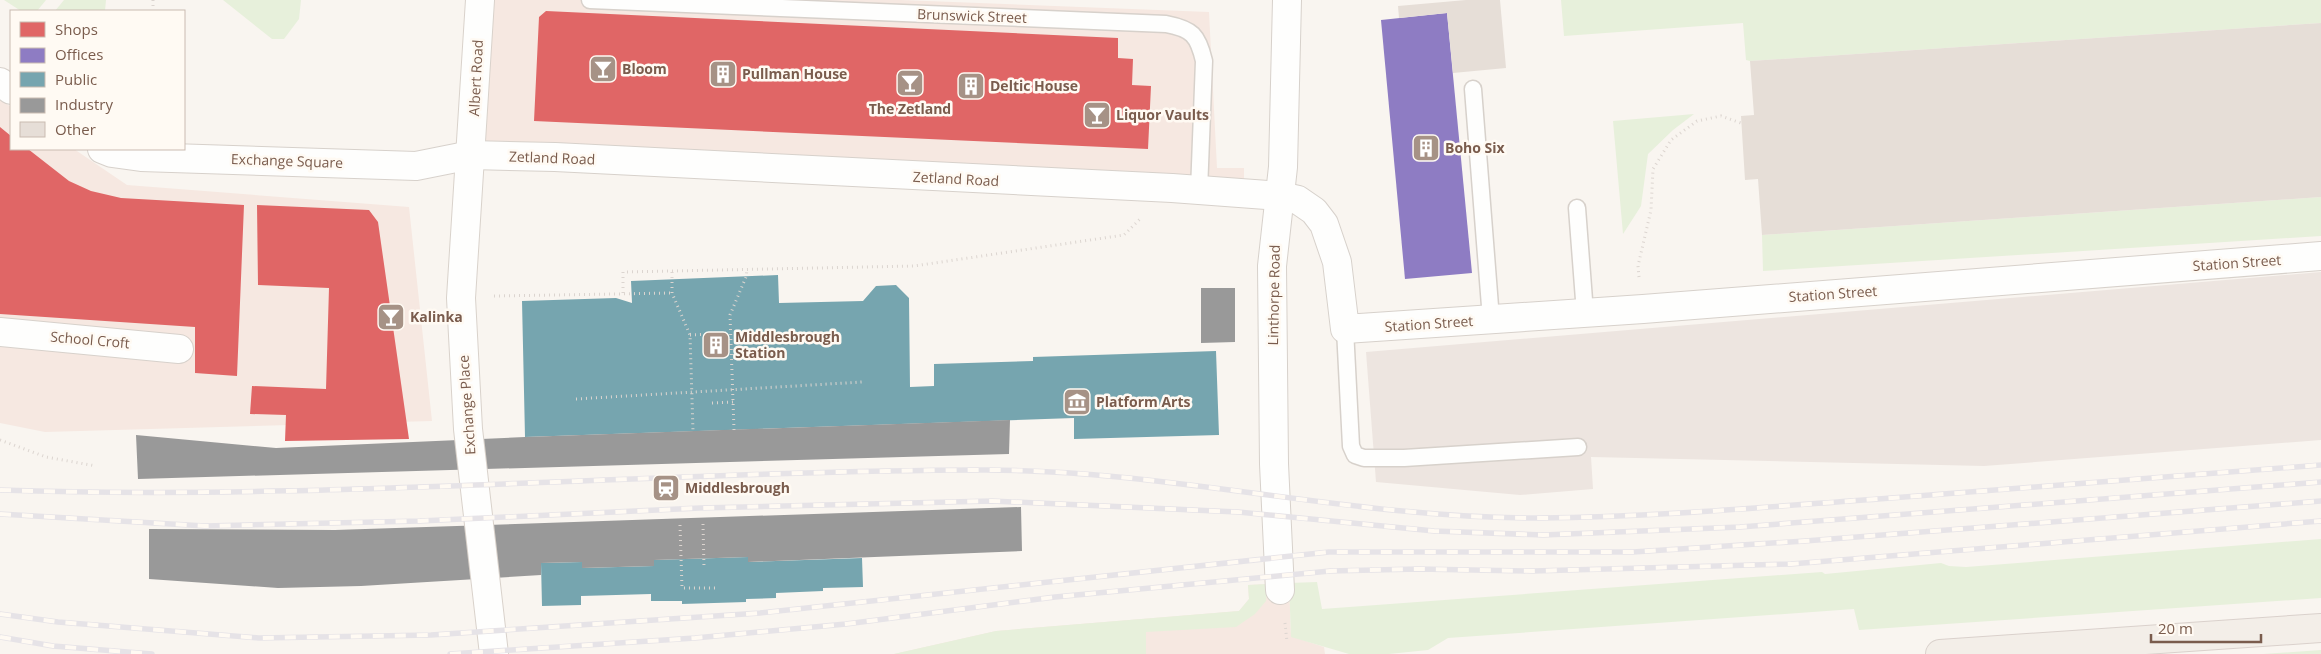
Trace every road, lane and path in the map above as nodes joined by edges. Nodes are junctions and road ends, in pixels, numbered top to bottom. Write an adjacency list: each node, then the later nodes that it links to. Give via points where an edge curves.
1 (480, 0): 7 (street, Albert Road)
2 (590, 0): 9 (lane, Brunswick Street, via 1166,24 1185,28 1194,36 1204,61)
3 (1287, 0): 10 (street, Linthorpe Road, via 1284,158)
4 (1473, 88): 20 (lane)
5 (1742, 123): 18 (path, via 1721,116 1696,121 1671,140 1654,169 1651,210 1638,266)
6 (104, 150): 7 (street, Exchange Square, via 140,157 416,166)
7 (471, 155): 8 (street, Zetland Road); 17 (street, Exchange Place)
8 (1172, 188): 9 (street, Zetland Road); 13 (path, via 1124,235 914,266)
9 (1199, 191): 10 (street, Zetland Road)
10 (1280, 196): 21 (street, Zetland Road, via 1298,200 1314,211 1324,224 1337,262); 41 (street, Linthorpe Road, via 1272,266 1274,464)
11 (1577, 208): 19 (lane)
12 (2321, 256): 18 (street, Station Street)
13 (747, 270): 14 (path); 23 (path, via 730,315)
14 (672, 272): 15 (path, via 623,272); 16 (path)
15 (623, 293): 16 (path); 17 (path)
16 (672, 293): 24 (path)
17 (461, 298): 45 (street, Exchange Place, via 468,429)
18 (1643, 309): 19 (street, Station Street)
19 (1585, 313): 20 (street, Station Street)
20 (1491, 319): 21 (street, Station Street)
21 (1345, 329): 35 (lane, via 1351,446 1355,455 1404,458)
22 (0, 332): 25 (street, School Croft)
23 (730, 333): 24 (path); 27 (path)
24 (690, 335): 28 (path)
25 (179, 348)
26 (862, 382): 27 (path)
27 (732, 390): 28 (path); 30 (path)
28 (692, 392): 29 (path); 33 (path)
29 (576, 399)
30 (732, 402): 31 (path); 32 (path)
31 (712, 403)
32 (734, 430)
33 (693, 431)
34 (0, 440): 36 (path, via 46,457)
35 (1578, 447)
36 (96, 466)
37 (703, 524): 39 (path)
38 (680, 525): 40 (path, via 682,588)
39 (704, 568)
40 (717, 588)
41 (1280, 590)
42 (2321, 628): 46 (main road)
43 (1286, 633): 44 (path)
44 (1286, 642)
45 (494, 654)
46 (1940, 654)

